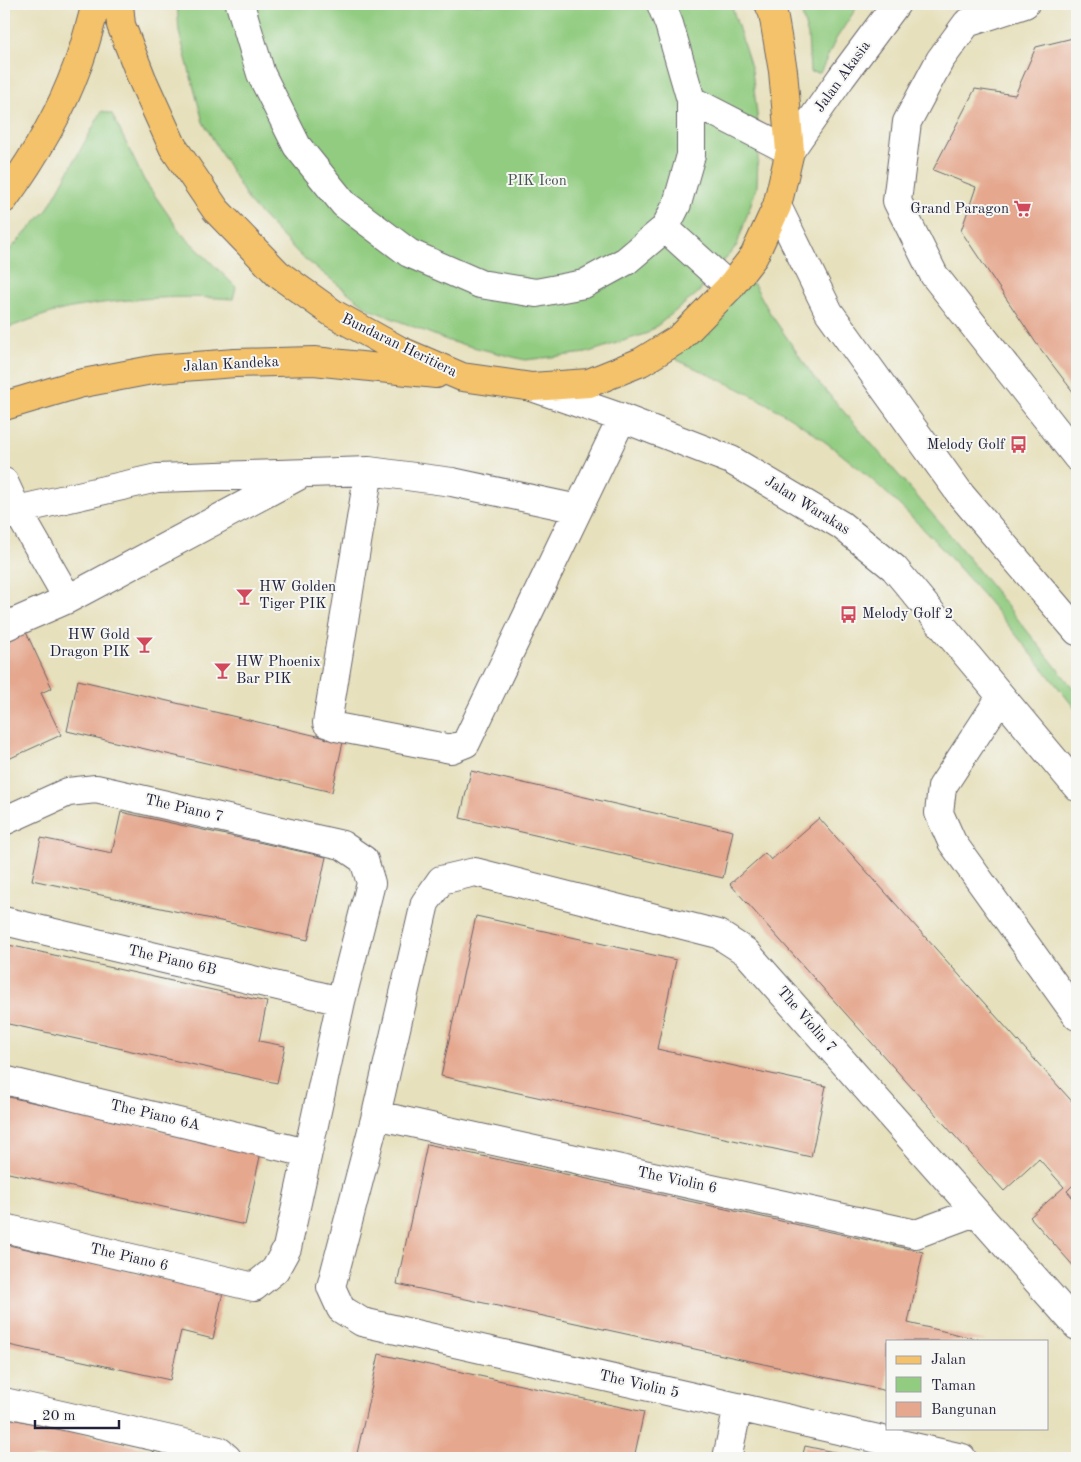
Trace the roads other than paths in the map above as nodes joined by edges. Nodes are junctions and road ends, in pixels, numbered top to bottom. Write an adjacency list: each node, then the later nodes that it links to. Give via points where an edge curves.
1 (96, 4): 10 (main road, via 78,67 59,109)
2 (119, 4): 14 (main road, Bundaran Heritiera, via 121,26 173,147 216,210 278,274 334,314 399,350)
3 (240, 4): 12 (street, via 261,74 297,146 344,204 409,253 480,284 536,293 584,284 626,261)
4 (661, 4): 8 (street)
5 (770, 4): 9 (main road, Bundaran Heritiera, via 783,71)
6 (896, 4): 9 (street, Jalan Akasia)
7 (1025, 4): 18 (street, via 967,23 940,60 907,122 897,201 934,275)
8 (691, 100): 9 (street); 12 (street, via 691,155 677,204)
9 (790, 151): 11 (main road, Bundaran Heritiera)
10 (4, 199)
11 (778, 206): 13 (main road, Bundaran Heritiera, via 754,256); 26 (street, via 829,312 961,495)
12 (664, 228): 13 (street)
13 (730, 287): 15 (main road, Bundaran Heritiera, via 680,338 641,362 589,383)
14 (462, 376): 15 (main road, Bundaran Heritiera); 16 (main road, Jalan Kandeka, via 314,361 235,363 157,369 78,384)
15 (532, 387): 17 (street, Jalan Warakas)
16 (4, 406)
17 (622, 418): 22 (street); 27 (street, Jalan Warakas, via 730,460 841,525 894,568)
18 (1077, 457)
19 (369, 471): 20 (street); 22 (street, via 452,482); 22 (street, via 327,723 451,749 466,742)
20 (306, 473): 23 (street, via 157,478); 24 (street)
21 (4, 482): 23 (street)
22 (578, 509)
23 (10, 514): 24 (street)
24 (68, 599): 25 (street)
25 (4, 627)
26 (1077, 631)
27 (1001, 697): 28 (street, Jalan Warakas); 32 (street, via 942,787 939,813 952,842)
28 (1077, 787)
29 (4, 820): 31 (street, The Piano 7, via 68,792 96,789 342,845 364,860 371,883)
30 (4, 921): 31 (street, The Piano 6B)
31 (341, 1000): 35 (street)
32 (1077, 1016)
33 (4, 1080): 35 (street, The Piano 6A)
34 (376, 1115): 36 (street, The Violin 6, via 916,1234); 36 (street, The Violin 7, via 425,903 441,880 475,872 718,934 746,952); 40 (street, The Violin 5, via 332,1287 341,1309 362,1322)
35 (307, 1153): 37 (street, The Piano 6, via 288,1248 275,1270 254,1287)
36 (975, 1212): 38 (street, The Violin 7)
37 (4, 1228)
38 (1077, 1326)
39 (4, 1402): 41 (street)
40 (738, 1407): 42 (street); 43 (street, The Violin 5)
41 (223, 1454)
42 (726, 1458)
43 (962, 1458)

